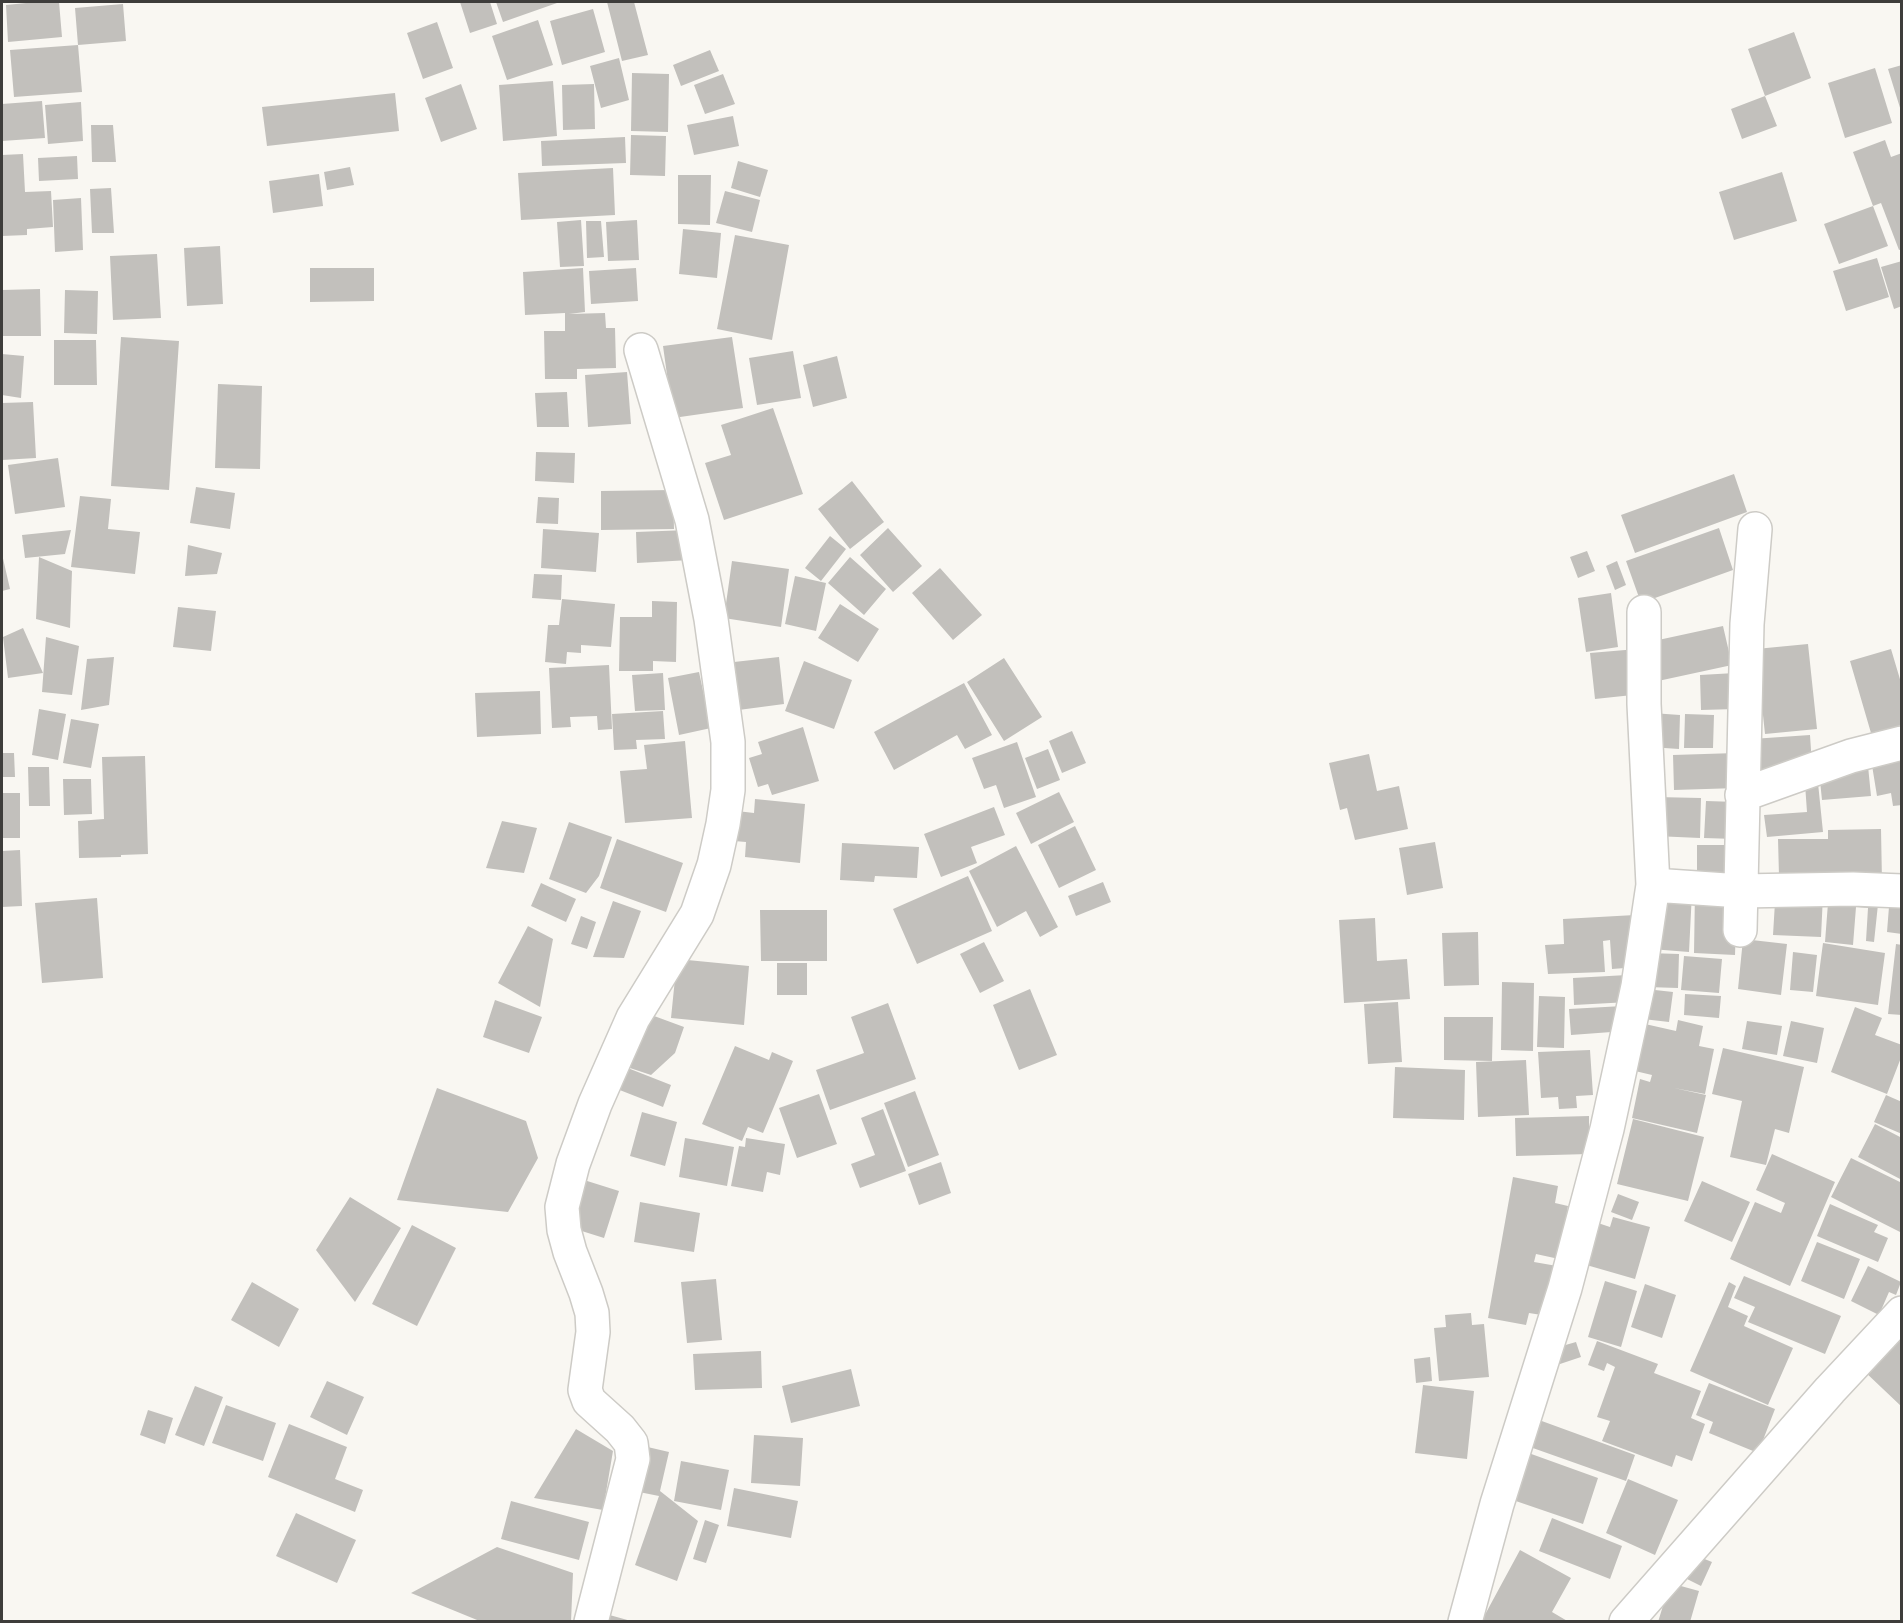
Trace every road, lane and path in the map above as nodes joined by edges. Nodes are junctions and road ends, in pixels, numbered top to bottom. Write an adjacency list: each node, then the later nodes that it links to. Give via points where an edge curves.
1 (641, 350): 11 (street, via 692,520 728,742 728,790 714,865 697,914 633,1018 595,1104 562,1207 570,1252 592,1313 585,1390 589,1401 631,1443 633,1459)
2 (1755, 529): 5 (street, via 1747,624)
3 (1644, 612): 6 (street, via 1644,704)
4 (1902, 743): 5 (street, via 1851,756)
5 (1742, 795): 7 (street)
6 (1653, 885): 7 (street); 12 (street, via 1638,986 1606,1129 1561,1299)
7 (1741, 891): 8 (street); 9 (street)
8 (1902, 891)
9 (1740, 930)
10 (1902, 1313): 13 (street)
11 (591, 1622)
12 (1465, 1622)
13 (1626, 1622)

